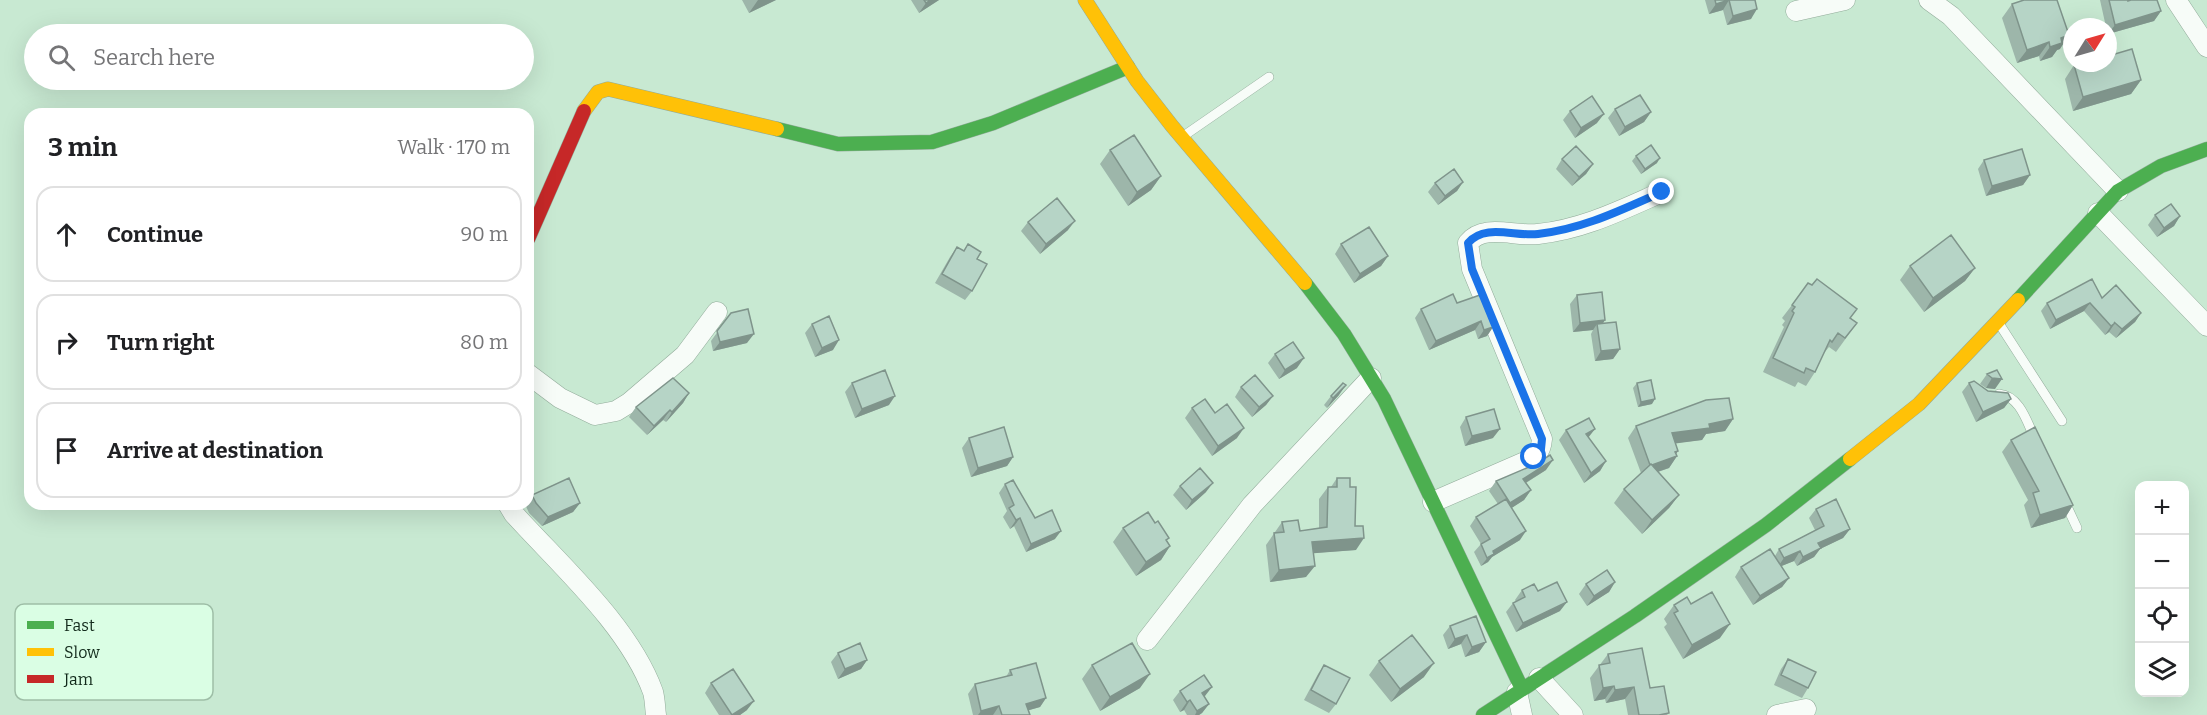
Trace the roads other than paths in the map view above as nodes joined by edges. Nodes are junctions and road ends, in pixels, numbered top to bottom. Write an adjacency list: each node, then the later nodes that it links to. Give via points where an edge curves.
1 (1085, 0): 7 (street)
2 (1845, 0): 5 (street)
3 (1929, 0): 11 (street, via 1951,16)
4 (2176, 0): 6 (street)
5 (1796, 11)
6 (2207, 47)
7 (1128, 67): 9 (street); 14 (street, via 993,123 932,142 838,144 601,89 584,112)
8 (1269, 77): 9 (lane)
9 (1182, 137): 19 (street, via 1288,261 1344,334)
10 (2207, 149): 11 (street, via 2142,174)
11 (2118, 191): 13 (street)
12 (1662, 192): 24 (street, via 1584,225 1537,234 1485,232 1468,243 1472,269 1542,439 1541,449 1525,462)
13 (2098, 213): 16 (street); 17 (street)
14 (534, 225)
15 (717, 312): 18 (street, via 685,355 616,411 595,415 560,398)
16 (1998, 322): 21 (lane); 28 (street, via 1961,369 1766,525)
17 (2207, 326)
18 (534, 378)
19 (1371, 378): 24 (street); 27 (street, via 1252,505)
20 (1984, 394): 22 (lane, via 2011,397)
21 (2062, 421)
22 (2038, 446)
23 (2057, 487): 26 (lane)
24 (1433, 502): 29 (street)
25 (512, 510): 31 (street, via 609,618 634,654 653,693)
26 (2077, 528)
27 (1147, 640)
28 (1539, 678): 29 (street); 34 (street)
29 (1520, 690): 32 (street); 33 (street)
30 (1806, 709): 35 (street)
31 (656, 715)
32 (1483, 715)
33 (1522, 715)
34 (1573, 715)
35 (1777, 715)

